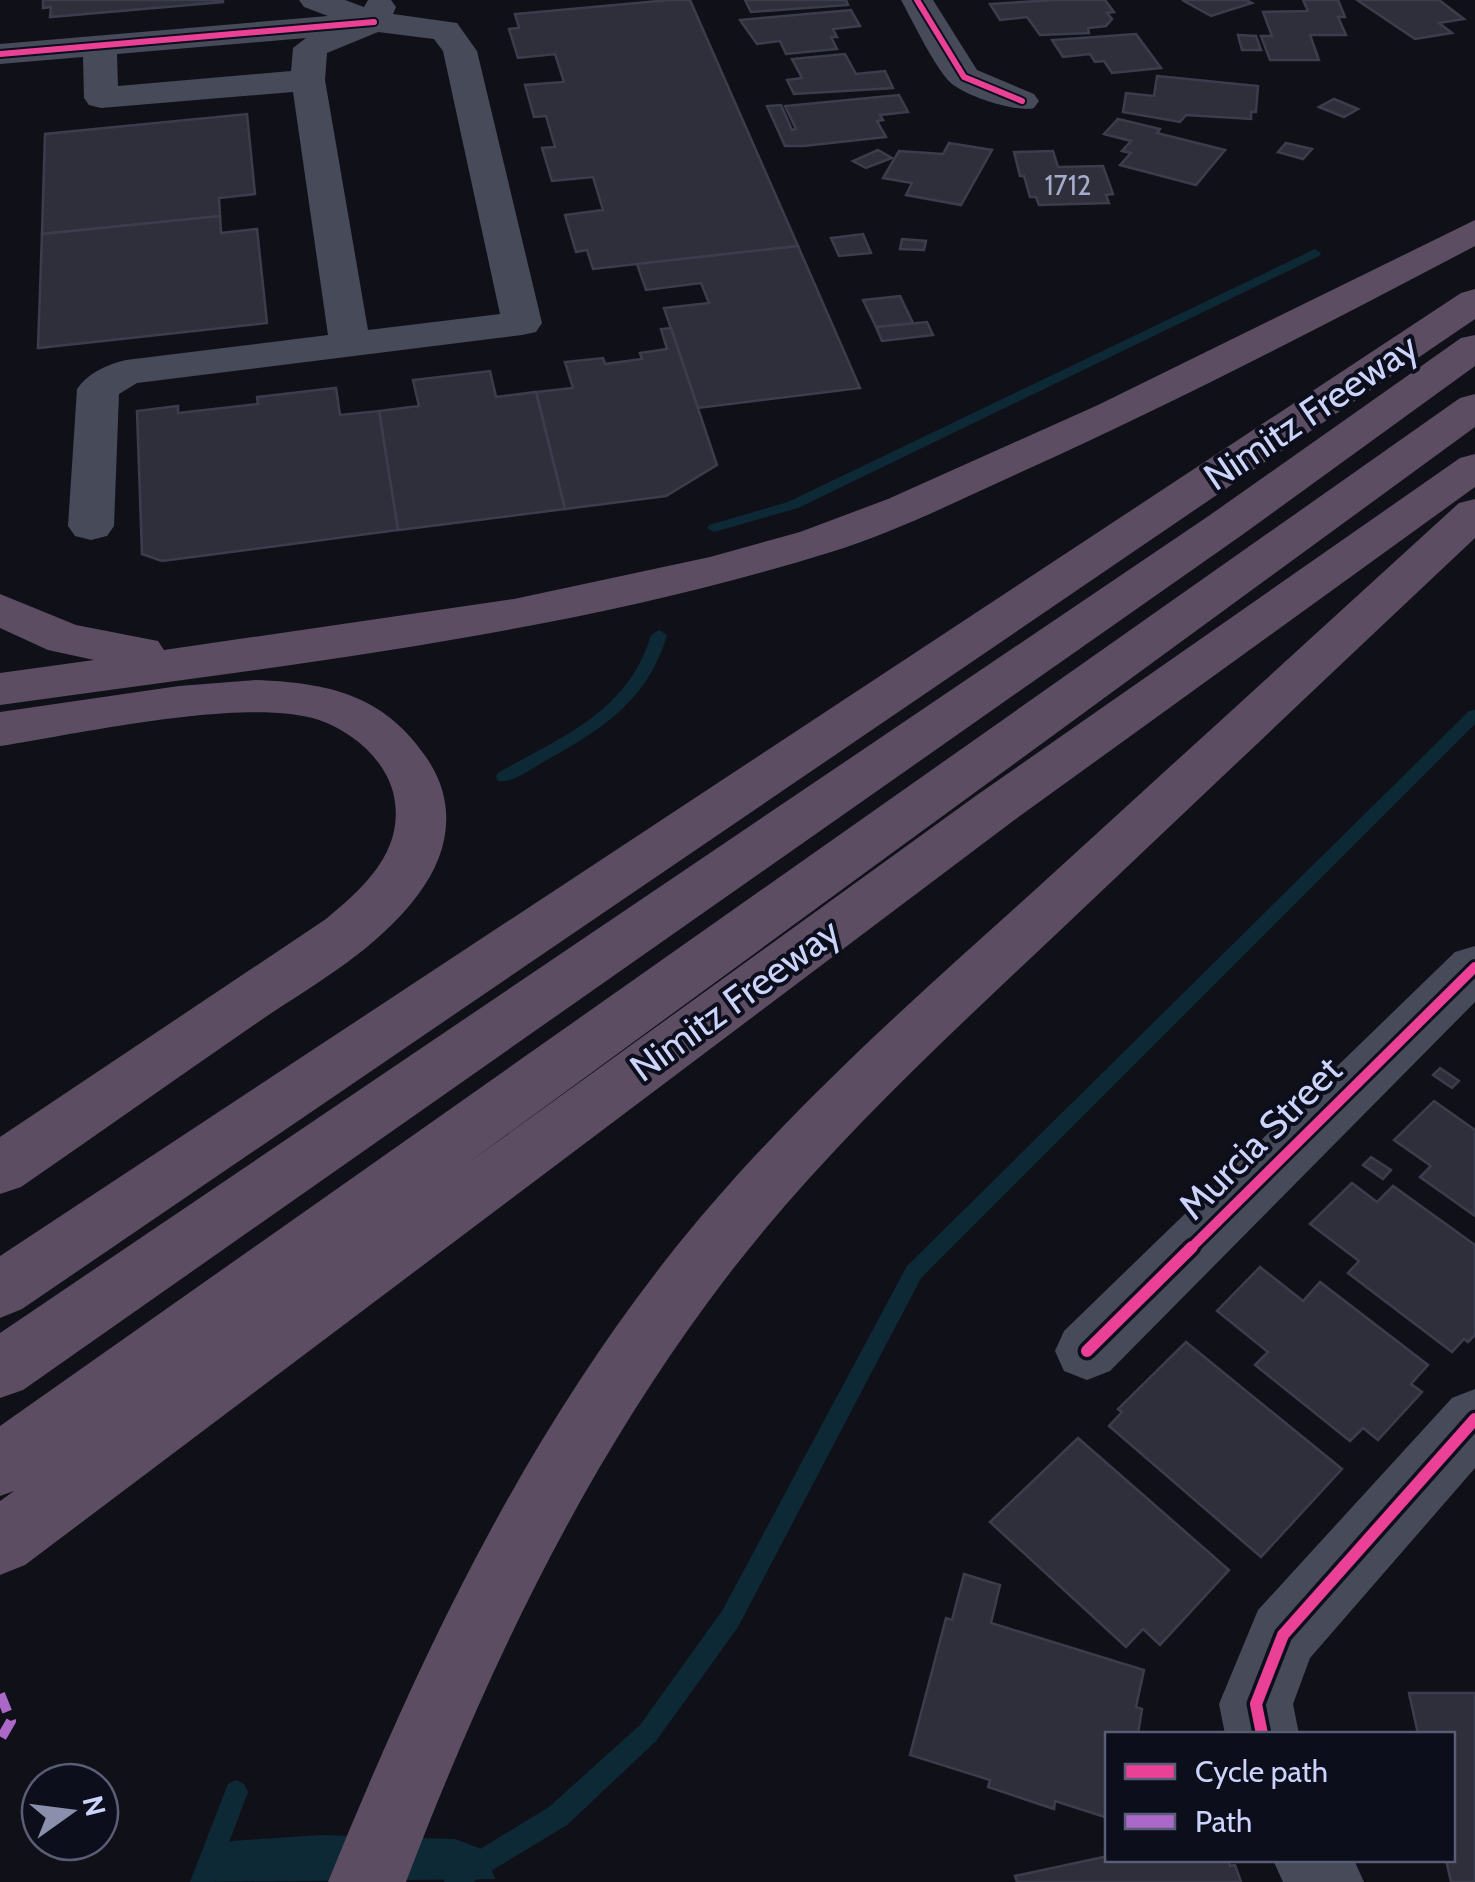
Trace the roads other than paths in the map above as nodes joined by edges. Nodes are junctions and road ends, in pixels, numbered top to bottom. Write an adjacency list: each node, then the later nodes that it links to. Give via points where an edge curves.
1 (315, 0): 3 (street)
2 (917, 0): 7 (street, via 964,77)
3 (378, 11): 4 (street); 6 (street, via 310,48); 10 (street, via 445,30 460,51 522,324)
4 (100, 45): 5 (street); 6 (street, via 100,98)
5 (0, 54)
6 (308, 80): 10 (street)
7 (1022, 101)
8 (1475, 231): 17 (highway, via 1066,436 820,541 548,608)
9 (1475, 301): 24 (highway, Nimitz Freeway)
10 (350, 345): 15 (street, via 126,372 98,389)
11 (1475, 347): 26 (highway)
12 (1475, 407): 28 (highway)
13 (1475, 466): 29 (highway, Nimitz Freeway, via 995,808)
14 (1475, 513): 31 (highway, via 894,1053 752,1200 685,1284 548,1493 415,1756)
15 (91, 526)
16 (0, 609): 17 (highway, via 66,639)
17 (208, 658): 18 (highway)
18 (0, 689)
19 (76, 718): 20 (highway); 21 (highway); 23 (highway, via 212,698 304,698 338,707 372,724 398,750 423,814 417,849 400,881 371,911)
20 (0, 729)
21 (0, 747)
22 (1475, 968): 25 (street, Murcia Street)
23 (0, 1169)
24 (0, 1290)
25 (1087, 1351)
26 (0, 1369)
27 (1475, 1419): 30 (street, via 1283,1634 1256,1704)
28 (0, 1464)
29 (0, 1542)
30 (1262, 1732)
31 (367, 1882)

